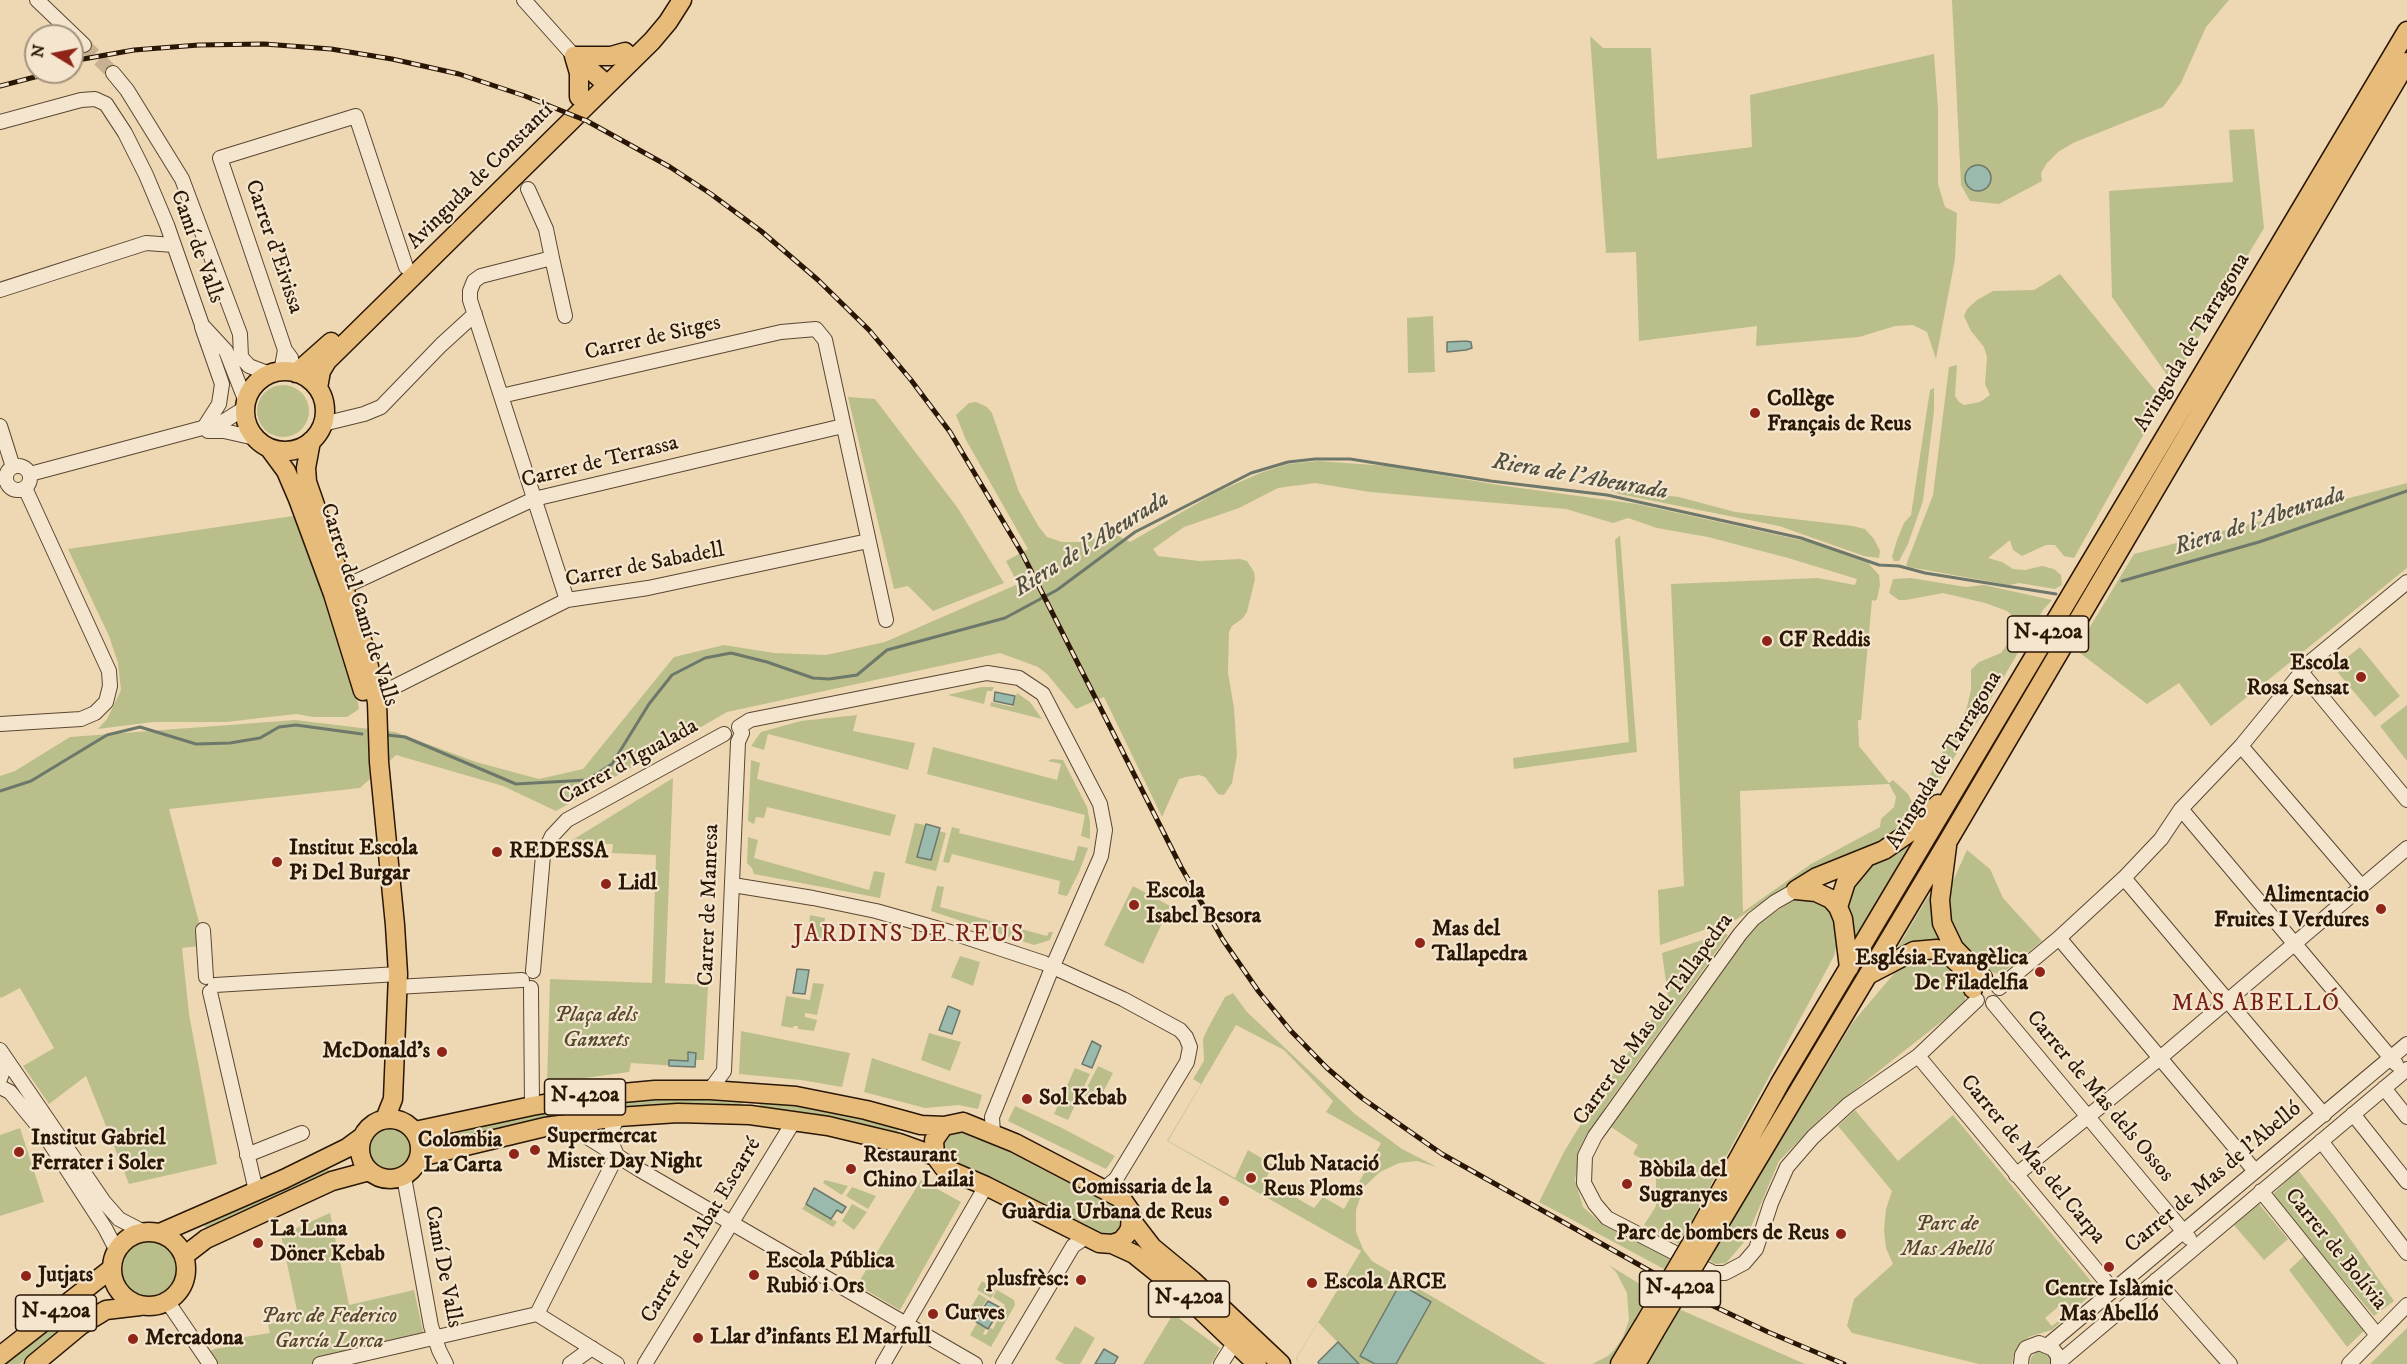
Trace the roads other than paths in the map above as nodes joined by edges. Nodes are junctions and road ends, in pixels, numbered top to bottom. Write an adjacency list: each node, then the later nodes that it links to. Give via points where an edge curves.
1 (37, 0): 6 (street)
2 (524, 0): 9 (street)
3 (670, 0): 8 (main road)
4 (682, 0): 5 (main road, Avinguda de Constantí)
5 (668, 22): 12 (main road); 15 (main road, Avinguda de Constantí)
6 (62, 24)
7 (2407, 31): 59 (main road, Avinguda de Tarragona / N-420a)
8 (625, 52): 9 (main road); 12 (main road)
9 (574, 56): 12 (main road); 13 (main road)
10 (2407, 62): 62 (main road, Avinguda de Tarragona / N-420a)
11 (113, 73): 26 (street, Camí de Valls, via 182,179)
12 (601, 79): 13 (main road); 15 (main road, via 525,159)
13 (579, 97): 22 (main road)
14 (0, 122): 18 (street, Camí de Valls, via 81,100 94,99 106,104 136,154)
15 (513, 179): 17 (main road, Avinguda de Constantí)
16 (528, 189): 21 (street, via 546,229)
17 (486, 206): 22 (main road); 28 (main road, Avinguda de Constantí)
18 (167, 225): 19 (street); 20 (street, Camí de Valls)
19 (146, 243): 20 (street); 23 (street)
20 (174, 245): 27 (street, Camí de Valls)
21 (552, 258): 24 (street, via 477,278 470,291); 25 (street)
22 (408, 269): 28 (main road); 29 (main road, via 321,353); 29 (street, Carrer d'Eivissa, via 356,116 220,158 291,361)
23 (0, 290)
24 (475, 314): 31 (street); 33 (street, via 381,407)
25 (565, 316)
26 (235, 320): 29 (street, Camí de Valls, via 243,361 249,366); 32 (street, Camí de Valls, via 235,357)
27 (201, 325): 32 (street, Camí de Valls, via 226,351); 36 (street, via 222,384 219,404)
28 (344, 344): 30 (main road, Avinguda de Constantí, via 324,365)
29 (285, 373): 30 (main road, via 310,381); 32 (main road, via 256,384)
30 (318, 388): 33 (main road, via 324,402)
31 (501, 396): 35 (street, Carrer de Sitges, via 781,332 816,329 825,340); 44 (street)
32 (247, 402): 36 (street, via 224,422); 38 (main road, via 247,424)
33 (323, 424): 37 (main road)
34 (0, 426): 39 (street)
35 (843, 426): 44 (street, Carrer de Terrassa); 45 (street)
36 (200, 428): 38 (street); 40 (street)
37 (311, 441): 38 (main road, via 291,451); 43 (main road)
38 (262, 443): 43 (main road)
39 (13, 466): 40 (street, via 25,467); 41 (street)
40 (30, 474): 42 (street)
41 (3, 481): 42 (street, via 14,489)
42 (26, 488): 53 (street, via 110,671 110,686 106,702 81,719)
43 (303, 493): 47 (main road, Carrer del Camí de Valls); 49 (main road, Carrer del Camí de Valls)
44 (534, 499): 47 (street, Carrer de Terrassa); 48 (street)
45 (868, 541): 48 (street, Carrer de Sabadell, via 648,588); 50 (street)
46 (2407, 582): 51 (street, Carrer de Mas del Tallapedra, via 2318,655)
47 (344, 587): 52 (main road, Carrer del Camí de Valls)
48 (567, 600): 52 (street, Carrer de Sabadell, via 390,690)
49 (337, 605): 52 (main road, via 367,690); 58 (main road, Carrer del Camí de Valls, via 367,705)
50 (886, 620)
51 (2302, 673): 57 (street, Carrer de Mas del Tallapedra); 60 (street)
52 (376, 693): 58 (main road, Carrer del Camí de Valls)
53 (0, 724)
54 (739, 727): 55 (street, via 731,725); 56 (street, via 742,733); 73 (street, via 750,720 987,672 1019,678 1043,694 1100,804 1105,830 1101,856)
55 (724, 734): 56 (street, via 729,742); 76 (street, Carrer d'Igualada, via 567,820 552,836 543,855)
56 (738, 742): 66 (street, Carrer de Manresa)
57 (2241, 746): 61 (street, Carrer de Mas del Tallapedra); 67 (street)
58 (379, 762): 77 (main road, Carrer del Camí de Valls)
59 (1951, 799): 64 (main road, via 1938,804 1916,828); 74 (main road, Avinguda de Tarragona / N-420a)
60 (2407, 800)
61 (2181, 809): 65 (street, Carrer de Mas del Tallapedra, via 2161,839); 72 (street)
62 (1948, 841): 75 (main road, Avinguda de Tarragona / N-420a); 79 (main road, via 1940,900 1942,923)
63 (2407, 848): 67 (street)
64 (1869, 856): 68 (main road); 69 (main road, via 1846,882)
65 (2124, 878): 71 (street, Carrer de Mas del Tallapedra); 80 (street)
66 (732, 885): 73 (street, via 890,914); 86 (street, Carrer de Manresa)
67 (2362, 887): 72 (street)
68 (1796, 890): 69 (main road, via 1816,892); 83 (street, Carrer de Mas del Tallapedra, via 1753,919 1740,934 1595,1136 1585,1156 1584,1183 1595,1204 1607,1218 1714,1273 1725,1273 1744,1263 1756,1249 1787,1167 1813,1137 1849,1104)
69 (1838, 907): 74 (main road)
70 (203, 930): 78 (street)
71 (2059, 938): 79 (street, Carrer de Mas del Tallapedra); 84 (street)
72 (2295, 945): 80 (street); 85 (street)
73 (1052, 968): 106 (street); 121 (street, via 1172,1024 1180,1029 1190,1047 1187,1062)
74 (1849, 968): 129 (main road, Avinguda de Tarragona / N-420a, via 1780,1083)
75 (1868, 975): 79 (main road, via 1914,951 1937,949); 129 (main road, Avinguda de Tarragona / N-420a)
76 (528, 980): 77 (street); 95 (street, Carrer d'Igualada)
77 (398, 983): 78 (street); 94 (main road, Carrer del Camí de Valls)
78 (210, 985): 111 (street)
79 (1983, 989): 83 (street, Carrer de Mas del Tallapedra); 100 (street, Carrer de Mas dels Ossos, via 1984,1004 1993,1002)
80 (2228, 1000): 84 (street); 97 (street)
81 (2407, 1044): 85 (street, Carrer de Mas de l'Abelló)
82 (0, 1050): 88 (street, via 4,1068); 89 (street)
83 (1918, 1056): 117 (street, Carrer de Mas del Carpa)
84 (2160, 1058): 100 (street); 115 (street)
85 (2390, 1058): 87 (street); 97 (street, Carrer de Mas de l'Abelló)
86 (724, 1071): 92 (street); 93 (street)
87 (2405, 1071): 91 (street, Carrer de Mas de l'Abelló)
88 (0, 1079)
89 (22, 1082): 108 (street); 126 (street, via 104,1202 119,1219)
90 (0, 1087): 108 (street, via 10,1092)
91 (2384, 1088): 96 (street, Carrer de Mas de l'Abelló); 98 (street)
92 (710, 1090): 93 (main road, N-420a); 95 (main road, N-420a, via 627,1092)
93 (743, 1091): 105 (main road, N-420a, via 808,1098 921,1125)
94 (395, 1099): 101 (main road, Carrer del Camí de Valls); 104 (main road, Carrer del Camí de Valls)
95 (532, 1106): 104 (main road, N-420a)
96 (2353, 1114): 110 (street, Carrer de Mas de l'Abelló); 119 (street)
97 (2324, 1115): 115 (street, Carrer de Mas de l'Abelló)
98 (2407, 1116)
99 (618, 1117): 102 (main road, N-420a, via 711,1113); 103 (main road, N-420a); 112 (street, via 611,1142)
100 (2089, 1117): 117 (street); 127 (street, Carrer de Mas dels Ossos)
101 (385, 1119): 104 (main road, N-420a); 109 (main road, via 371,1125)
102 (794, 1121): 114 (main road, N-420a, via 899,1143); 125 (street, Carrer de l'Abat Escarré)
103 (566, 1124): 112 (street); 113 (main road, N-420a)
104 (409, 1126): 113 (main road, via 420,1147)
105 (944, 1126): 106 (main road, N-420a, via 957,1122); 114 (main road, via 934,1140)
106 (987, 1126): 121 (main road, N-420a)
107 (302, 1133): 111 (street)
108 (44, 1134): 132 (street)
109 (362, 1137): 116 (main road, via 361,1158); 122 (main road, via 340,1152)
110 (2321, 1141): 123 (street, Carrer de Mas de l'Abelló); 133 (street)
111 (247, 1155): 122 (street)
112 (617, 1155): 125 (street); 137 (street)
113 (420, 1156): 118 (main road)
114 (934, 1156): 120 (main road, N-420a, via 944,1168)
115 (2255, 1171): 127 (street, Carrer de Mas de l'Abelló)
116 (369, 1172): 118 (main road, via 385,1180); 134 (main road, via 332,1181 206,1239)
117 (2016, 1175): 138 (street, Carrer de Mas del Carpa)
118 (404, 1177): 147 (street, Camí De Valls)
119 (2407, 1182)
120 (986, 1186): 128 (main road, N-420a); 143 (street)
121 (1113, 1188): 124 (main road, N-420a, via 1128,1204)
122 (256, 1191): 126 (main road)
123 (2261, 1191): 131 (street, Carrer de Mas de l'Abelló); 146 (street, Carrer de Bolívia)
124 (1132, 1221): 130 (main road, via 1127,1234); 165 (main road, N-420a, via 1144,1239)
125 (732, 1222): 143 (street); 159 (street, Carrer de l'Abat Escarré)
126 (151, 1232): 132 (main road, via 125,1239); 134 (main road, via 172,1239)
127 (2185, 1232): 131 (street, Carrer de Mas dels Ossos); 138 (street, Carrer de Mas de l'Abelló)
128 (1078, 1238): 130 (main road, N-420a); 162 (street)
129 (1700, 1242): 145 (main road, Avinguda de Tarragona / N-420a, bridge)
130 (1112, 1244): 148 (main road, N-420a, via 1134,1254)
131 (2194, 1247): 136 (street, Carrer de Mas de l'Abelló)
132 (116, 1249): 135 (main road, N-420a)
133 (2407, 1253)
134 (184, 1256): 139 (main road, via 183,1286)
135 (111, 1269): 141 (main road, N-420a, via 116,1288 128,1301); 151 (main road, N-420a)
136 (2156, 1280): 152 (street, Carrer de Mas de l'Abelló); 169 (street)
137 (549, 1290): 142 (street); 144 (street)
138 (2113, 1290): 149 (street, Carrer de Mas de l'Abelló)
139 (167, 1302): 141 (main road, N-420a); 154 (street)
140 (2407, 1305): 146 (street)
141 (140, 1306): 153 (main road, N-420a, via 106,1310)
142 (537, 1314): 144 (street); 147 (street)
143 (908, 1324): 160 (street); 161 (street)
144 (556, 1325): 150 (street)
145 (1648, 1329): 166 (main road, Avinguda de Tarragona / N-420a); 167 (main road, Avinguda de Tarragona / N-420a)
146 (2377, 1335): 170 (street)
147 (434, 1337): 155 (street); 156 (street, Camí De Valls)
148 (1234, 1342): 163 (street); 164 (main road, N-420a)
149 (2048, 1345): 152 (street, via 2054,1349); 168 (street, via 2039,1343 2026,1348)
150 (592, 1348): 157 (street); 158 (street)
151 (0, 1356)
152 (2058, 1363)
153 (34, 1364)
154 (210, 1364)
155 (320, 1364)
156 (446, 1364)
157 (570, 1364)
158 (616, 1364)
159 (645, 1364)
160 (883, 1364)
161 (975, 1364)
162 (1003, 1364)
163 (1221, 1364)
164 (1257, 1364)
165 (1281, 1364)
166 (1620, 1364)
167 (1636, 1364)
168 (2021, 1364)
169 (2230, 1364)
170 (2349, 1364)

